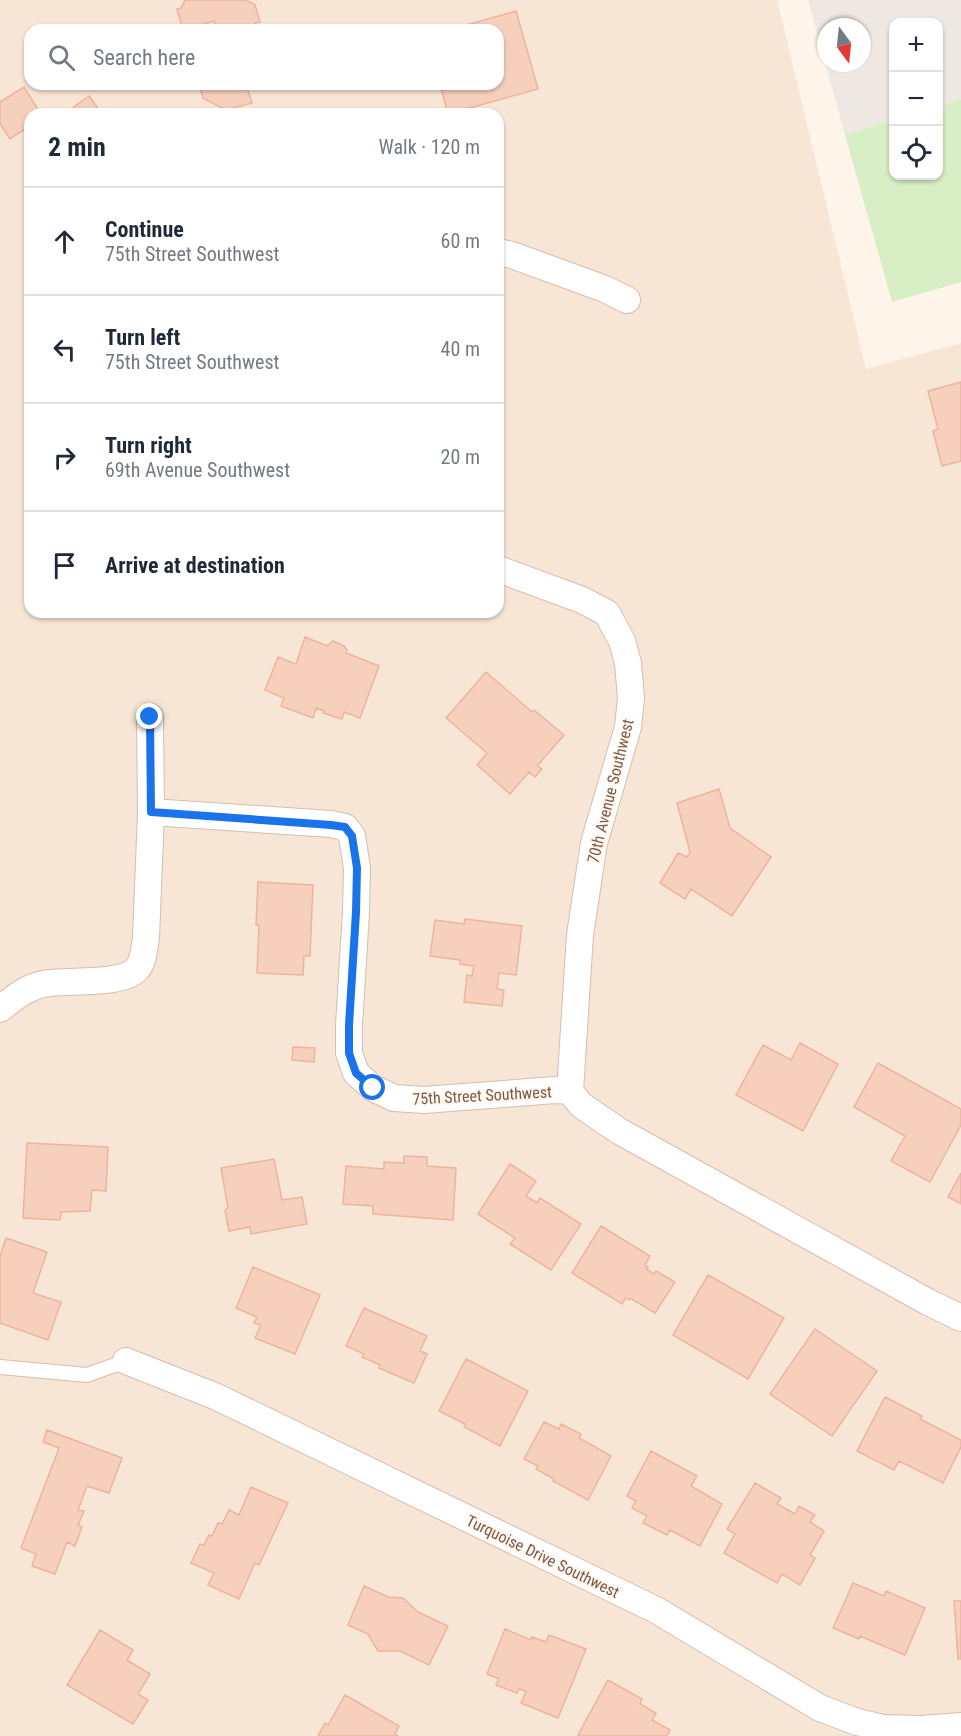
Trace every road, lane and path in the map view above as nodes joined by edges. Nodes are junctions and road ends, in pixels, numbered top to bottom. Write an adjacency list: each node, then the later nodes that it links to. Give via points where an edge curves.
1 (504, 253): 2 (street)
2 (627, 300)
3 (504, 571): 7 (street, 70th Avenue Southwest, via 607,613 622,640 628,663 628,727 594,843 580,935)
4 (150, 717): 5 (street)
5 (151, 812): 6 (street, via 146,938 138,968 128,976 45,983 26,989); 7 (street, 75th Street Southwest, via 345,827 352,836 357,868 349,1053 356,1073 373,1088 394,1098 424,1100)
6 (0, 1009)
7 (570, 1091): 8 (street, 75th Street Southwest, via 581,1105 619,1131)
8 (961, 1318)
9 (126, 1361): 10 (lane, via 87,1375); 11 (street, Turquoise Drive Southwest, via 217,1397 656,1610 820,1708 883,1728)
10 (0, 1367)
11 (961, 1726)

